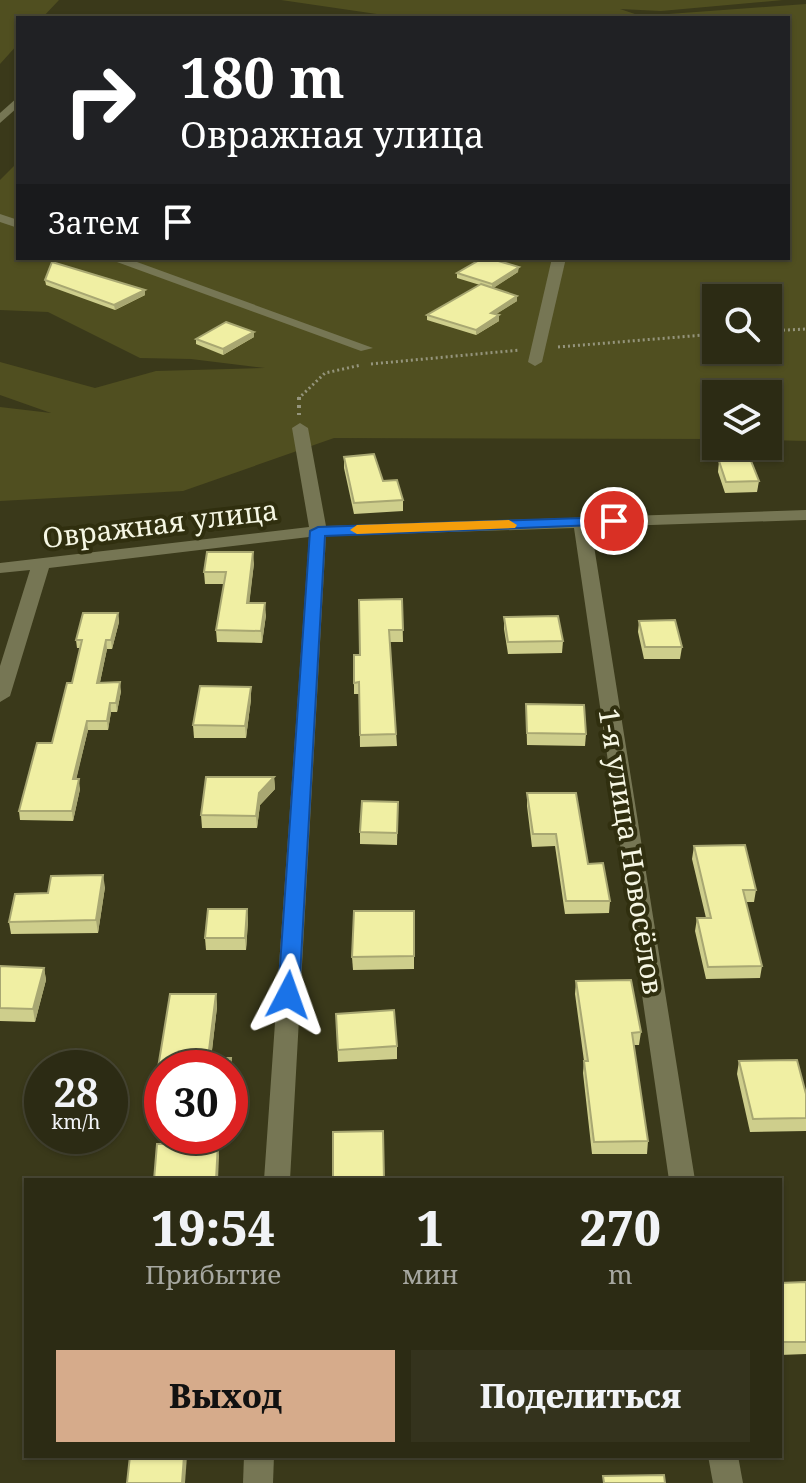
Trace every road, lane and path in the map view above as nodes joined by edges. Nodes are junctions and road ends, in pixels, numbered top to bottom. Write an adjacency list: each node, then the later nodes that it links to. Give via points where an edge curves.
1 (16, 103): 2 (street)
2 (0, 120)
3 (119, 260): 8 (street)
4 (558, 261): 10 (street)
5 (806, 329): 6 (path)
6 (782, 330)
7 (702, 335): 9 (path)
8 (366, 348)
9 (548, 348)
10 (534, 355): 11 (path, via 365,365 325,373 298,398)
11 (300, 428): 14 (street)
12 (806, 515): 13 (street, Овражная улица)
13 (582, 522): 14 (street, Овражная улица); 19 (street, 1-я улица Новосёлов)
14 (318, 531): 15 (street, Овражная улица); 18 (street)
15 (41, 564): 16 (street, Овражная улица); 17 (street)
16 (0, 568)
17 (0, 696)
18 (277, 1178)
19 (682, 1178)
20 (259, 1458): 22 (street)
21 (723, 1458): 23 (street)
22 (258, 1483)
23 (728, 1483)

